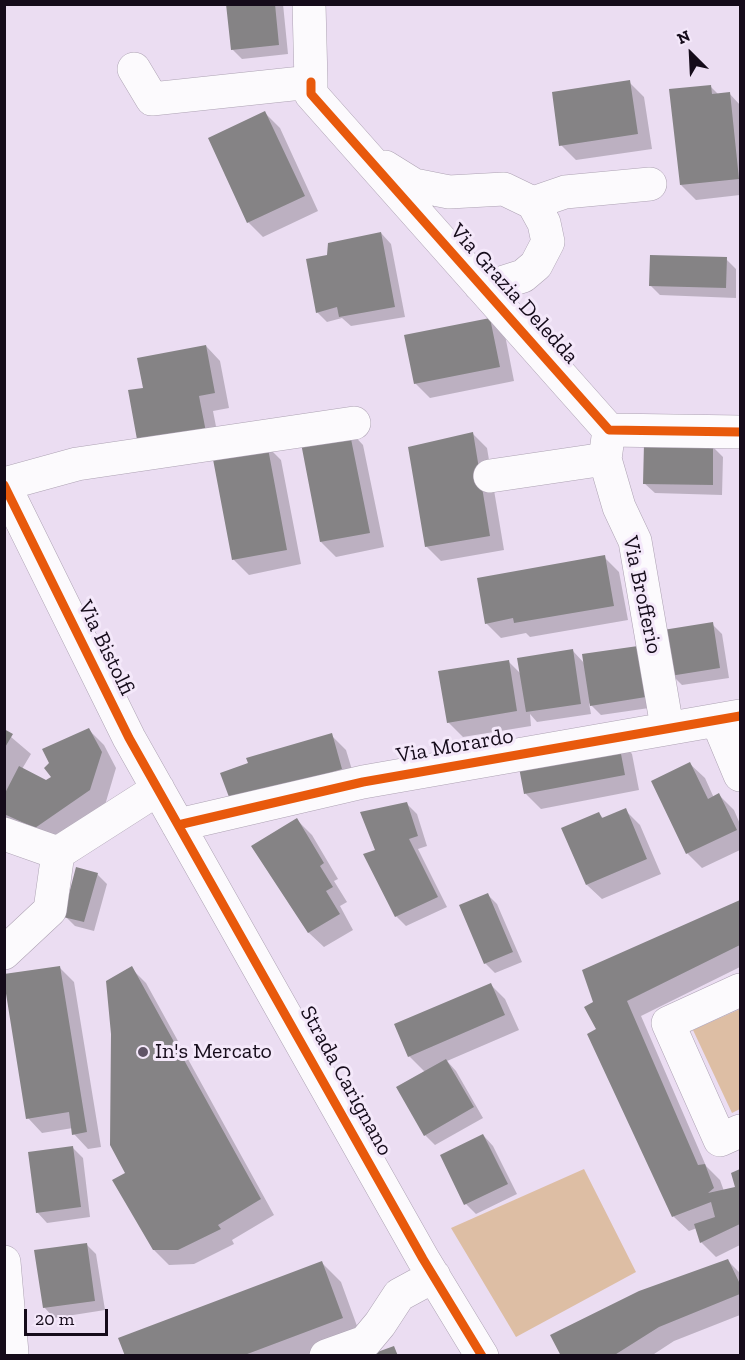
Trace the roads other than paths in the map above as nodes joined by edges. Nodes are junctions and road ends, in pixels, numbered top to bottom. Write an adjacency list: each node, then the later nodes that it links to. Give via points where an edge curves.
1 (309, 4): 3 (street)
2 (134, 69): 3 (street, via 152,99)
3 (311, 82): 4 (street, Via Grazia Deledda, via 311,94)
4 (368, 159): 6 (street, via 414,185 449,192 504,189); 7 (street, Via Grazia Deledda)
5 (650, 184): 6 (street, via 565,192)
6 (532, 203): 7 (street, via 544,223 548,242 536,265 523,276)
7 (480, 285): 10 (street, Via Grazia Deledda)
8 (354, 423): 12 (street, via 76,464)
9 (741, 432): 10 (street)
10 (607, 445): 11 (street); 14 (street, Via Brofferio, via 619,507 635,541)
11 (490, 476)
12 (4, 484): 16 (street, Via Bistolfi)
13 (729, 718): 14 (street, Via Morardo); 15 (street, Via Morardo)
14 (667, 727): 17 (street, Via Morardo, via 363,782)
15 (741, 775)
16 (158, 789): 17 (street, Via Bistolfi); 19 (street)
17 (178, 825): 24 (street, Strada Carignano)
18 (4, 834): 19 (street)
19 (57, 853): 20 (street, via 50,910)
20 (4, 953)
21 (741, 990): 22 (street, via 669,1023 720,1140)
22 (741, 1131)
23 (4, 1262): 25 (street)
24 (434, 1276): 26 (street, via 399,1295 365,1342); 27 (street, Strada Carignano)
25 (12, 1353)
26 (326, 1356)
27 (482, 1356)

